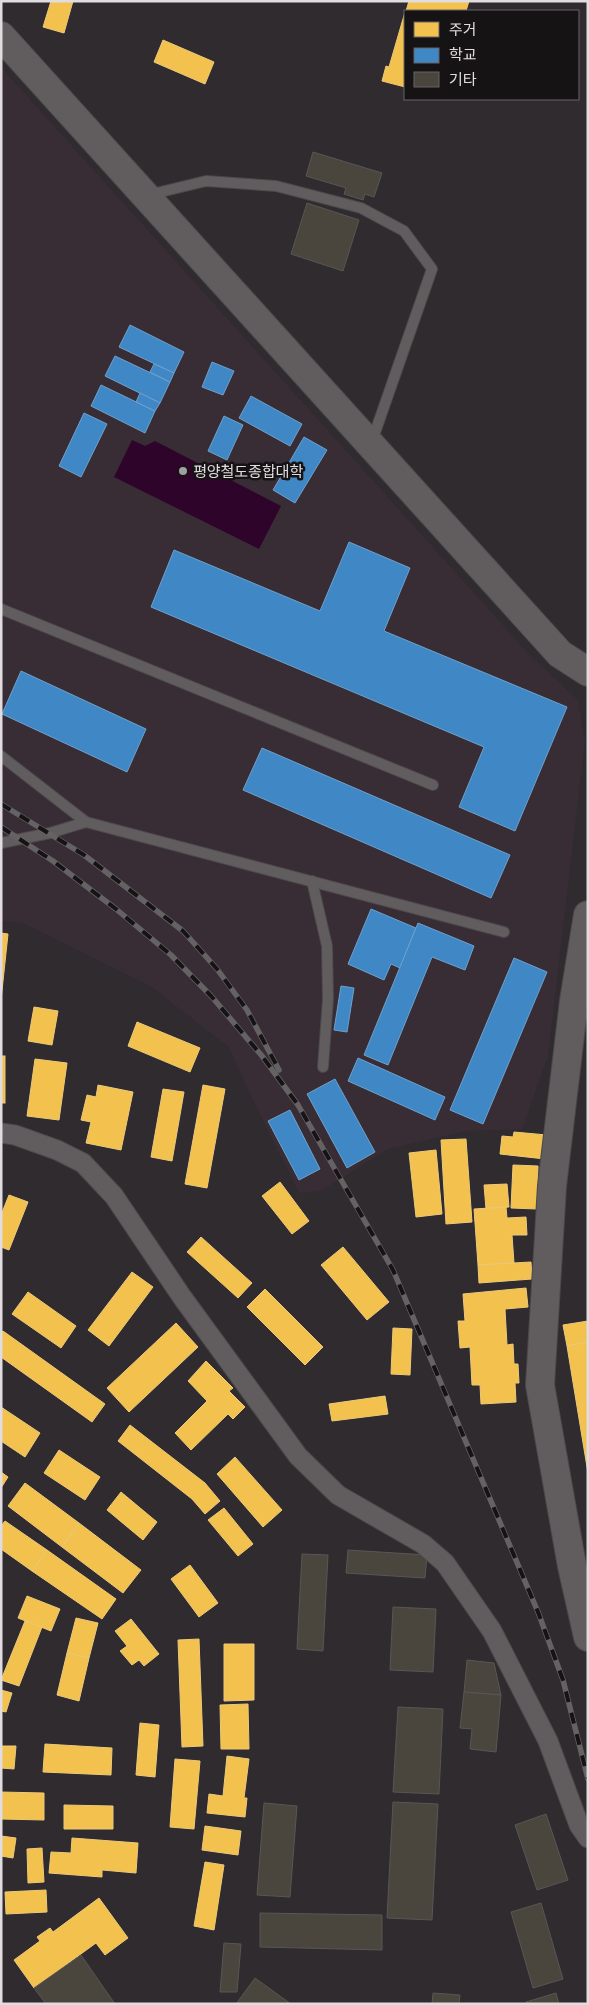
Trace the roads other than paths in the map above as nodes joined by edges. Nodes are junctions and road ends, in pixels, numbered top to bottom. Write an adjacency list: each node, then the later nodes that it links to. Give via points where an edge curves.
1 (1, 36): 2 (street)
2 (146, 196): 3 (street); 3 (lane, via 206,181 276,186 361,208 404,231 432,270)
3 (370, 445): 5 (street, via 560,654)
4 (1, 609): 7 (lane)
5 (588, 672)
6 (1, 756): 8 (lane)
7 (433, 785)
8 (86, 822): 9 (lane); 10 (lane)
9 (1, 843)
10 (312, 882): 12 (lane); 13 (lane, via 327,946 328,999)
11 (588, 915): 15 (street, via 574,1001 552,1186 540,1385)
12 (504, 932)
13 (323, 1067)
14 (1, 1133): 16 (street, via 40,1144 83,1163 114,1196 182,1297 298,1456 338,1494 422,1544 445,1563 492,1631 548,1741 579,1825)
15 (588, 1637)
16 (588, 1838)

